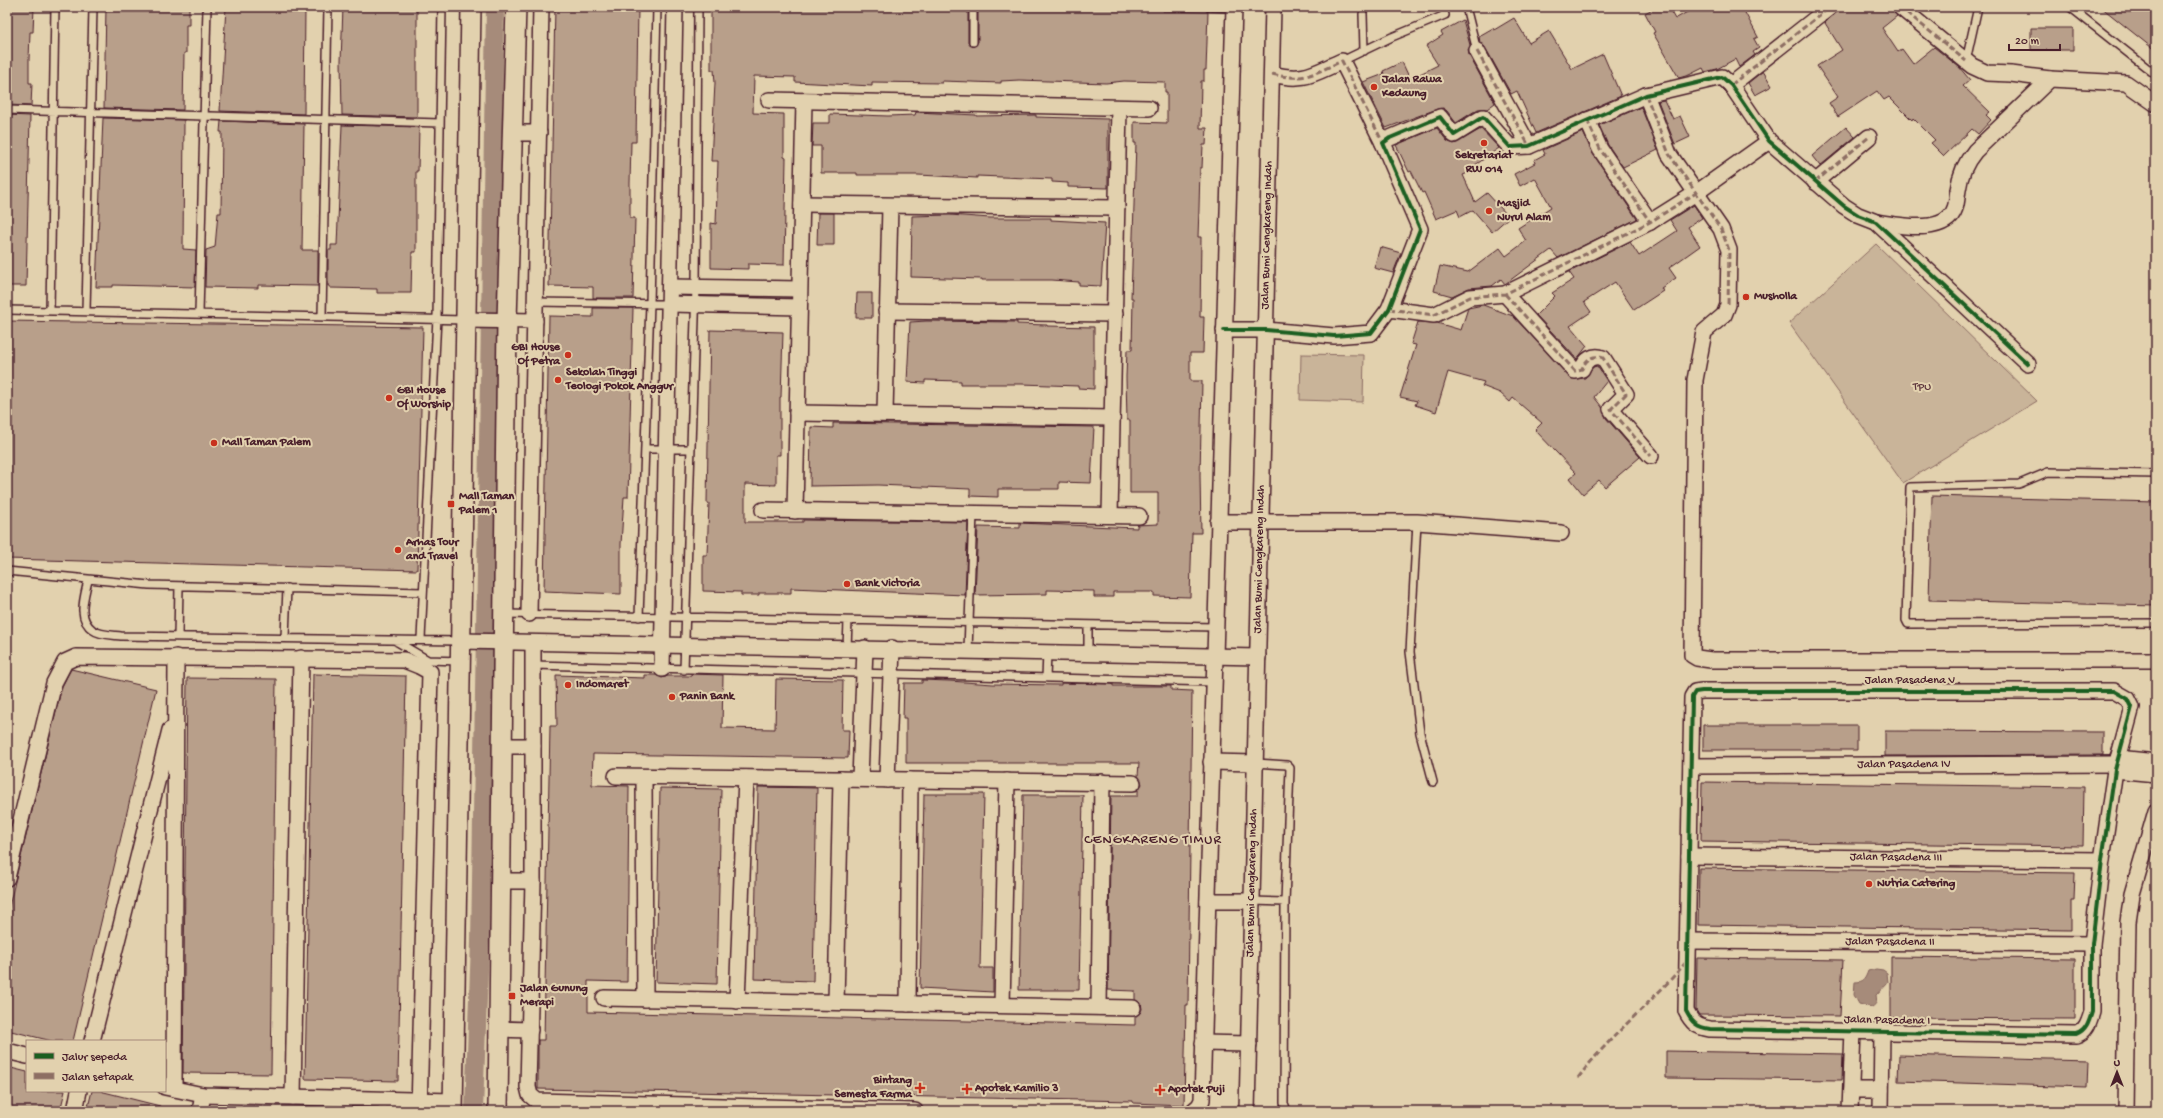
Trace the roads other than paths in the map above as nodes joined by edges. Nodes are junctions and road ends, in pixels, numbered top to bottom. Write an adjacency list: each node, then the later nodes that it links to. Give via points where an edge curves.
1 (56, 7): 39 (lane)
2 (93, 7): 40 (lane)
3 (207, 7): 41 (lane)
4 (328, 7): 42 (lane)
5 (442, 7): 44 (lane)
6 (471, 7): 76 (street)
7 (516, 7): 45 (street)
8 (541, 7): 46 (street)
9 (657, 7): 63 (lane)
10 (675, 7): 58 (street)
11 (698, 7): 59 (lane)
12 (973, 7): 23 (lane)
13 (1209, 7): 14 (lane)
14 (1234, 7): 79 (street)
15 (1273, 7): 28 (street, Jalan Bumi Cengkareng Indah)
16 (1443, 7): 24 (lane, via 1445,15)
17 (1466, 7): 25 (lane)
18 (1830, 7): 31 (street)
19 (1900, 7): 27 (street)
20 (1978, 7): 27 (lane)
21 (2070, 7): 29 (lane)
22 (1363, 14): 24 (lane)
23 (973, 42)
24 (1364, 51): 26 (lane)
25 (1478, 51): 50 (street)
26 (1342, 61): 28 (street, via 1302,78); 49 (street)
27 (1966, 61): 30 (street, via 1987,73)
28 (1272, 74): 80 (street, Jalan Bumi Cengkareng Indah)
29 (2156, 75)
30 (2050, 80): 35 (street, via 2126,83); 57 (street, via 1966,162 1960,176 1955,208 1949,218 1940,223 1919,227)
31 (1731, 85): 32 (street, via 1722,77); 48 (street)
32 (1646, 95): 43 (street); 52 (street, via 1669,154)
33 (769, 100): 34 (street)
34 (804, 100): 36 (street); 53 (street)
35 (2156, 104)
36 (1119, 108): 37 (street); 55 (street)
37 (1149, 108)
38 (7, 110): 39 (lane)
39 (54, 112): 40 (lane); 69 (lane)
40 (90, 113): 41 (lane); 70 (lane)
41 (203, 116): 42 (lane); 72 (lane)
42 (324, 120): 44 (lane); 74 (lane)
43 (1587, 120): 50 (street); 56 (street, via 1600,148)
44 (440, 123): 75 (lane)
45 (512, 133): 46 (street); 77 (street)
46 (539, 133): 62 (street)
47 (1869, 137): 51 (street)
48 (1769, 141): 51 (street); 52 (street)
49 (1382, 143): 50 (street, via 1440,117 1454,135 1483,117 1510,147); 67 (street, via 1420,229)
50 (1529, 146)
51 (1815, 182): 57 (street, via 1844,206)
52 (1696, 193): 56 (street); 133 (street, via 1720,228 1729,250 1728,305 1724,315 1704,332 1695,380 1692,655 1711,660)
53 (802, 204): 54 (street); 60 (street)
54 (890, 206): 55 (street); 71 (street)
55 (1117, 208): 73 (street)
56 (1650, 222): 61 (street)
57 (1876, 222): 81 (street)
58 (670, 287): 59 (street); 64 (street)
59 (696, 287): 60 (street); 65 (lane)
60 (799, 289): 66 (street)
61 (1505, 294): 67 (street, via 1470,297 1434,315); 88 (street, via 1575,371 1582,369 1584,362 1589,358 1603,358 1626,394 1611,409)
62 (536, 302): 63 (lane); 78 (street)
63 (650, 304): 64 (lane); 85 (lane)
64 (670, 304): 65 (street); 86 (street)
65 (695, 304): 66 (street); 87 (lane)
66 (799, 307): 82 (street)
67 (1389, 309): 80 (street, via 1371,333 1334,336)
68 (7, 310): 69 (lane)
69 (50, 311): 70 (lane)
70 (86, 311): 72 (lane)
71 (886, 311): 73 (street); 83 (street)
72 (199, 314): 74 (lane)
73 (1114, 314): 84 (street)
74 (322, 316): 75 (lane)
75 (437, 318): 76 (lane); 103 (lane)
76 (472, 320): 77 (street); 118 (street)
77 (503, 321): 78 (street); 104 (street)
78 (535, 321): 105 (street)
79 (1224, 330): 80 (street); 95 (street)
80 (1266, 330): 97 (street, Jalan Bumi Cengkareng Indah)
81 (2028, 364)
82 (797, 413): 83 (street); 91 (street)
83 (885, 413): 84 (street)
84 (1112, 418): 93 (street)
85 (645, 449): 86 (lane); 106 (lane)
86 (667, 449): 87 (lane); 107 (street)
87 (691, 449): 108 (lane)
88 (1651, 456)
89 (2156, 474): 111 (lane, via 2048,472 2019,484 1910,487 1906,620 1908,624)
90 (763, 510): 91 (street)
91 (795, 511): 92 (street)
92 (973, 513): 93 (street); 110 (lane)
93 (1110, 515): 94 (street)
94 (1139, 516)
95 (1218, 522): 97 (street); 113 (street)
96 (1417, 522): 97 (street); 98 (street); 160 (lane, via 1410,652 1420,733)
97 (1261, 523): 131 (street, Jalan Bumi Cengkareng Indah)
98 (1561, 533)
99 (7, 571): 100 (lane)
100 (88, 580): 101 (lane); 114 (lane, via 83,609 84,620 93,631 120,636)
101 (179, 586): 102 (lane); 114 (lane)
102 (287, 588): 103 (lane); 115 (lane)
103 (422, 592): 117 (lane)
104 (503, 614): 105 (lane); 119 (street)
105 (529, 614): 106 (lane)
106 (639, 617): 107 (lane)
107 (663, 618): 108 (lane); 121 (street)
108 (685, 618): 109 (lane); 122 (lane)
109 (848, 621): 110 (lane); 123 (lane)
110 (969, 623): 112 (lane); 126 (lane)
111 (2156, 623)
112 (1088, 625): 113 (lane); 128 (lane)
113 (1215, 627): 129 (street)
114 (178, 637): 115 (lane)
115 (285, 638): 116 (lane)
116 (393, 640): 117 (lane); 134 (lane, via 428,660)
117 (421, 640): 118 (lane)
118 (466, 641): 119 (street); 134 (street)
119 (499, 642): 120 (street); 143 (street)
120 (533, 642): 121 (street); 135 (street)
121 (662, 646): 122 (street); 136 (street)
122 (685, 646): 123 (street); 137 (lane)
123 (847, 648): 124 (street)
124 (865, 648): 125 (street); 138 (street)
125 (892, 648): 126 (street); 139 (street)
126 (968, 650): 127 (street)
127 (1047, 653): 128 (street); 140 (lane)
128 (1088, 653): 129 (street)
129 (1214, 656): 131 (street); 141 (street)
130 (176, 657): 132 (street); 142 (street); 165 (street, via 76,657 66,662 54,683)
131 (1258, 657): 147 (street, Jalan Bumi Cengkareng Indah)
132 (301, 658): 195 (street); 196 (street, via 404,660 430,672)
133 (2156, 660)
134 (460, 661): 197 (street)
135 (533, 665): 136 (lane); 144 (street)
136 (662, 670): 137 (lane)
137 (684, 670): 138 (lane)
138 (864, 674): 139 (lane); 155 (street)
139 (891, 675): 140 (lane); 156 (street)
140 (1046, 678): 141 (lane)
141 (1214, 682): 145 (street)
142 (176, 705): 185 (street); 190 (street)
143 (502, 746): 144 (street); 166 (street)
144 (533, 746): 167 (street)
145 (1211, 762): 147 (street); 168 (street)
146 (2156, 762): 148 (street)
147 (1255, 763): 169 (street, Jalan Bumi Cengkareng Indah); 170 (lane, via 1287,765 1290,768)
148 (2116, 764): 149 (street, Jalan Pasadena IV); 149 (street, Jalan Pasadena V, via 2132,707 2128,699 2114,690 1702,691 1695,692 1692,697); 150 (street); 164 (street)
149 (1691, 766): 163 (street)
150 (2156, 774)
151 (616, 776): 152 (street)
152 (644, 777): 153 (street); 174 (street)
153 (746, 778): 154 (street); 175 (street)
154 (841, 779): 155 (street); 176 (street)
155 (860, 779): 156 (street)
156 (887, 780): 157 (street)
157 (910, 780): 158 (street); 177 (street)
158 (1007, 781): 159 (street); 178 (street)
159 (1102, 782): 161 (street); 179 (street)
160 (1433, 782)
161 (1133, 783)
162 (2156, 811): 208 (street, via 2132,894 2128,922)
163 (1689, 856): 164 (street, Jalan Pasadena III); 171 (street)
164 (2102, 860): 172 (street)
165 (7, 878)
166 (500, 881): 167 (street); 181 (street)
167 (533, 881): 182 (street)
168 (1208, 901): 169 (street); 186 (street)
169 (1252, 901): 170 (lane); 187 (street, Jalan Bumi Cengkareng Indah)
170 (1285, 902): 205 (lane, via 1284,1103)
171 (1688, 941): 172 (street, Jalan Pasadena II); 183 (street, Jalan Pasadena I, via 1686,1010 1693,1023 1699,1027)
172 (2092, 944): 184 (street, Jalan Pasadena I, via 2092,1012 2082,1033 2076,1035)
173 (604, 998): 174 (street)
174 (645, 999): 175 (street)
175 (738, 1001): 176 (street)
176 (836, 1002): 177 (street)
177 (908, 1004): 178 (street)
178 (1002, 1006): 179 (street)
179 (1099, 1007): 180 (street)
180 (1133, 1008)
181 (499, 1028): 182 (street); 201 (street)
182 (530, 1030): 198 (street, via 530,1095 537,1101)
183 (1853, 1030): 184 (street, Jalan Pasadena I); 191 (street)
184 (1882, 1030): 192 (street)
185 (92, 1040)
186 (1203, 1043): 187 (street); 203 (street, via 1202,1100)
187 (1248, 1044): 204 (street, Jalan Bumi Cengkareng Indah)
188 (7, 1051): 189 (street)
189 (26, 1056)
190 (169, 1088): 194 (street)
191 (1851, 1090): 192 (street); 206 (street)
192 (1881, 1090): 207 (street)
193 (79, 1092): 199 (street)
194 (203, 1095): 195 (street); 200 (street)
195 (293, 1097): 196 (street)
196 (419, 1105): 197 (street)
197 (453, 1106)
198 (597, 1107): 202 (street)
199 (74, 1111)
200 (200, 1111)
201 (498, 1111)
202 (915, 1111)
203 (1193, 1111)
204 (1247, 1111)
205 (1287, 1111)
206 (1850, 1111)
207 (1881, 1111)
208 (2125, 1111)

